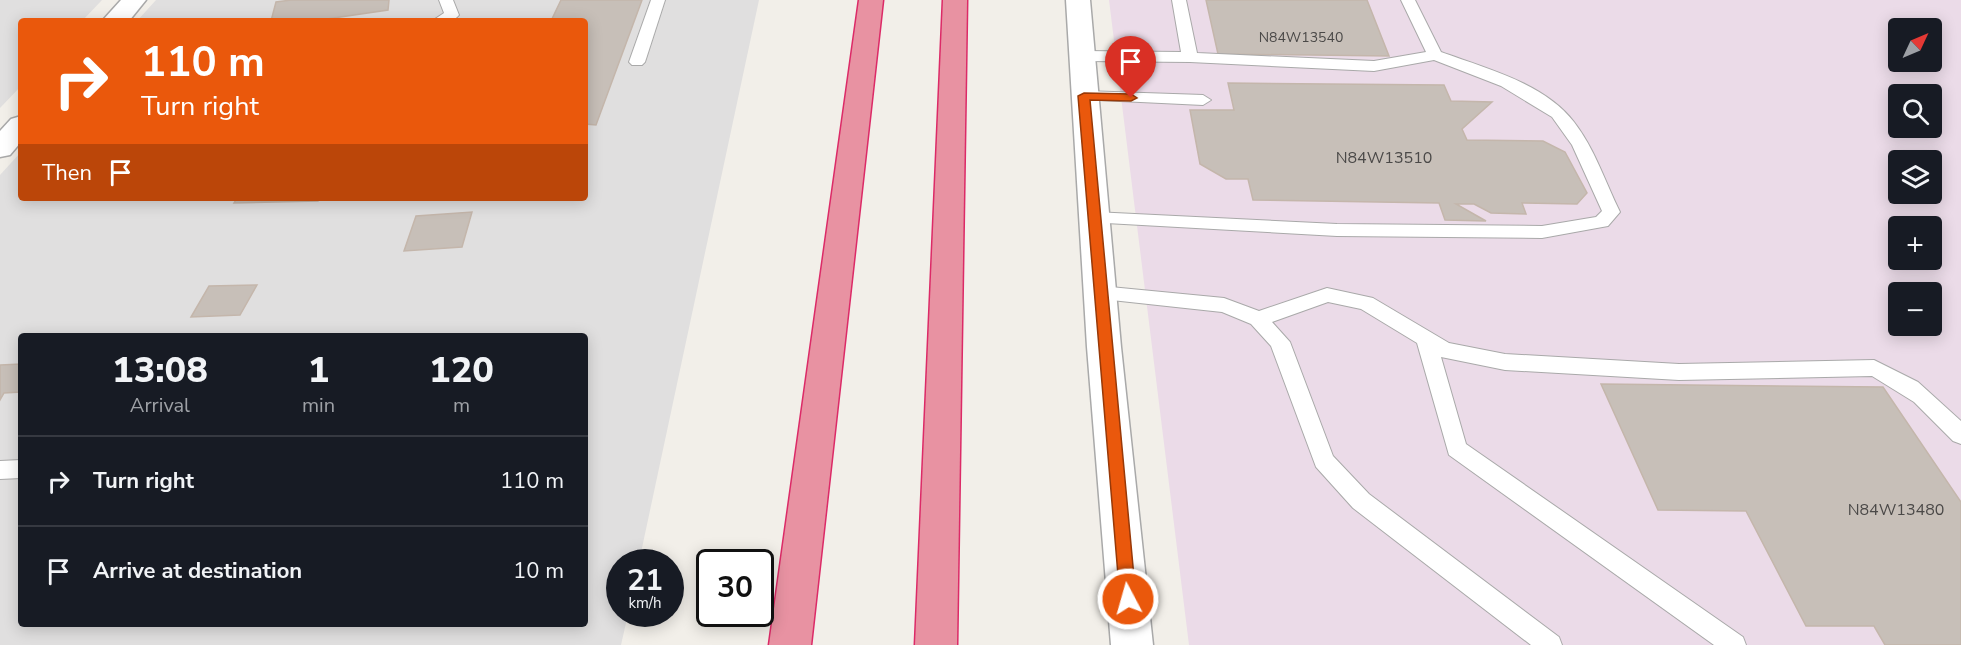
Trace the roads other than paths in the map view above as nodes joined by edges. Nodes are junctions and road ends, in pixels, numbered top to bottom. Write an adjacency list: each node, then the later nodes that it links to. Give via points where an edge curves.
1 (134, 0): 9 (street)
2 (446, 0): 10 (lane)
3 (658, 0): 14 (lane)
4 (871, 0): 26 (highway)
5 (955, 0): 27 (highway)
6 (1078, 0): 12 (street)
7 (1179, 0): 13 (lane)
8 (1408, 0): 11 (lane)
9 (118, 18)
10 (450, 18)
11 (1435, 55): 13 (lane, via 1374,66); 19 (lane, via 1499,79 1539,100 1568,123 1611,212 1602,222 1542,232 1382,231)
12 (1083, 56): 13 (lane); 15 (street)
13 (1190, 57)
14 (637, 62)
15 (1084, 96): 16 (lane); 19 (street)
16 (1203, 100)
17 (18, 128): 18 (street)
18 (0, 148)
19 (1094, 218): 20 (street)
20 (1100, 293): 21 (lane, via 1224,305); 28 (street)
21 (1258, 319): 22 (lane, via 1327,295 1366,303); 29 (lane, via 1280,342 1324,462 1361,501)
22 (1426, 339): 23 (lane, via 1444,350 1505,362 1678,372 1874,368 1897,376); 30 (lane, via 1457,449)
23 (1961, 435)
24 (18, 469): 25 (lane)
25 (0, 470)
26 (790, 645)
27 (936, 645)
28 (1132, 645)
29 (1550, 645)
30 (1734, 645)

